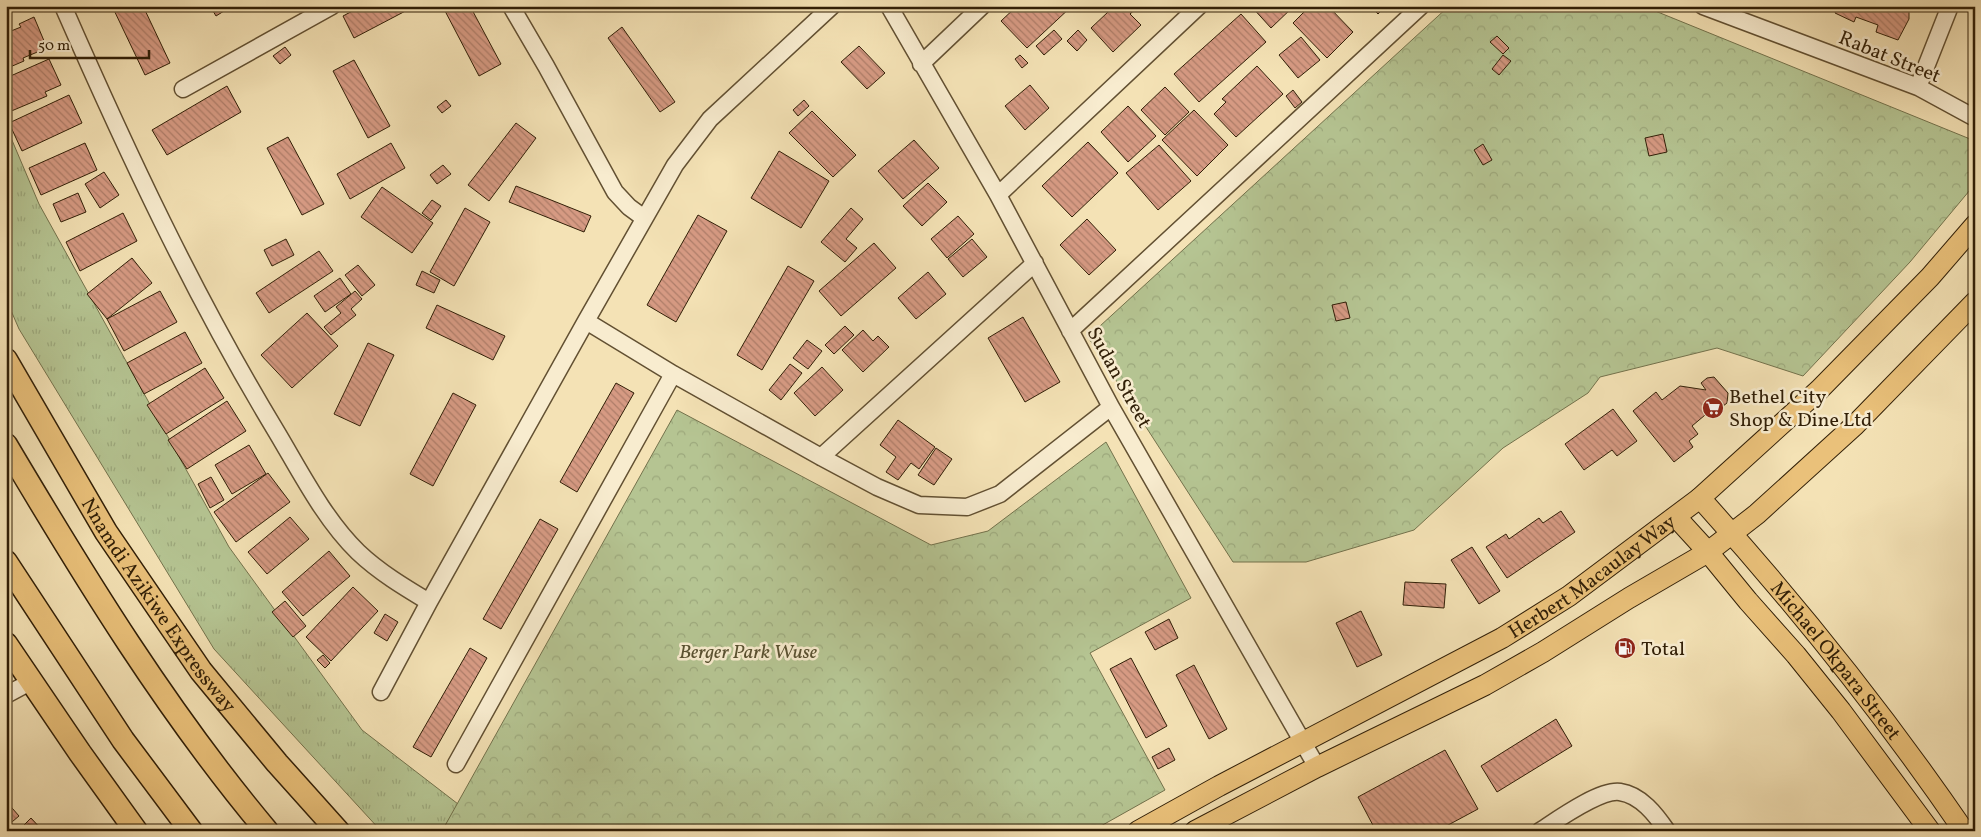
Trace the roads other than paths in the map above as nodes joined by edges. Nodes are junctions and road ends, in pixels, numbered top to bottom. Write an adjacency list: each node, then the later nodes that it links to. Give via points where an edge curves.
1 (63, 6): 32 (street, via 174,250 244,379 298,468 329,517 358,552 386,575)
2 (332, 6): 13 (street)
3 (511, 6): 16 (street, via 615,192)
4 (832, 6): 16 (street, via 710,120 675,165)
5 (889, 6): 11 (street, Sudan Street)
6 (982, 6): 11 (street)
7 (1199, 6): 15 (street)
8 (1421, 6): 21 (street)
9 (1702, 6): 12 (street, Rabat Street)
10 (1950, 6): 12 (street)
11 (921, 64): 15 (street, Sudan Street)
12 (1918, 87): 14 (street, Rabat Street)
13 (183, 89)
14 (1975, 118)
15 (998, 195): 18 (street, Sudan Street)
16 (644, 218): 20 (street)
17 (1975, 225): 27 (main road, Herbert Macaulay Way, via 1930,277 1819,390)
18 (1035, 263): 21 (street, Sudan Street); 26 (street)
19 (1973, 305): 29 (main road, Herbert Macaulay Way, via 1855,425)
20 (586, 321): 23 (street); 32 (street)
21 (1070, 331): 24 (street, Sudan Street)
22 (6, 360): 43 (highway, Nnamdi Azikiwe Expressway, via 106,532 201,671)
23 (673, 374): 26 (street); 38 (street)
24 (1112, 407): 26 (street, via 1000,494 967,507 919,505 877,488); 37 (street, Sudan Street)
25 (6, 445): 42 (highway, via 73,557 170,702)
26 (821, 457)
27 (1700, 498): 28 (main road, Herbert Macaulay Way); 29 (main road, Michael Okpara Street)
28 (1676, 518): 30 (main road, Michael Okpara Street); 37 (main road, Herbert Macaulay Way, via 1569,596 1502,638)
29 (1732, 534): 30 (main road, Herbert Macaulay Way); 49 (main road, Michael Okpara Street, via 1900,739)
30 (1708, 552): 39 (main road, Herbert Macaulay Way, via 1484,685); 48 (main road, Michael Okpara Street, via 1841,711)
31 (6, 562): 41 (highway, via 123,740)
32 (429, 602): 35 (street)
33 (6, 644): 34 (highway)
34 (32, 682): 36 (street); 40 (highway)
35 (381, 692)
36 (6, 695)
37 (1303, 742): 39 (street, Sudan Street); 44 (main road, Herbert Macaulay Way)
38 (456, 764)
39 (1317, 767): 45 (main road, Herbert Macaulay Way)
40 (136, 831)
41 (191, 831)
42 (267, 831)
43 (338, 831)
44 (1138, 831)
45 (1195, 831)
46 (1540, 831): 47 (street, via 1593,798 1619,791 1638,799 1655,814)
47 (1667, 831)
48 (1930, 831)
49 (1964, 831)

